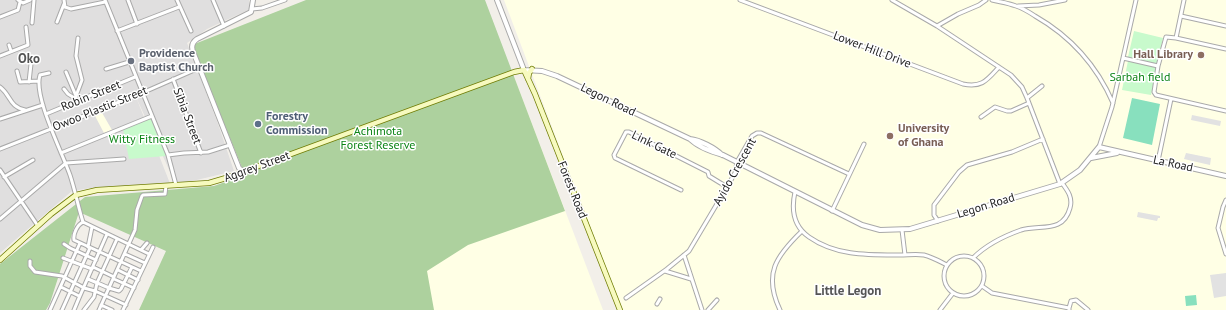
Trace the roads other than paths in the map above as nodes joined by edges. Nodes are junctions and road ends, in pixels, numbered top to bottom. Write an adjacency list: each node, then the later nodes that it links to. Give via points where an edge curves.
1 (30, 0): 17 (street)
2 (34, 0): 26 (street)
3 (64, 0): 19 (street)
4 (128, 0): 27 (street)
5 (177, 0): 21 (street)
6 (213, 0): 28 (street)
7 (253, 0): 22 (street)
8 (285, 0): 22 (street)
9 (497, 0): 47 (street)
10 (740, 0): 44 (street, Lower Hill Drive, via 962,84 980,84)
11 (892, 0): 29 (street)
12 (986, 0): 29 (street)
13 (992, 0): 20 (street)
14 (1065, 0): 20 (street)
15 (1136, 0): 41 (street, Legon Road)
16 (1184, 0): 23 (street)
17 (19, 1): 24 (street, via 18,10)
18 (105, 1): 19 (street, via 71,9); 32 (street)
19 (64, 4): 25 (street)
20 (1016, 6): 66 (street, via 1046,22 1078,48 1099,76)
21 (179, 7): 27 (street); 33 (street)
22 (252, 9): 28 (street)
23 (1181, 16): 30 (street); 35 (street)
24 (0, 17)
25 (57, 22)
26 (32, 23)
27 (137, 24): 32 (street)
28 (224, 26): 45 (street, via 194,41 192,51)
29 (937, 26): 44 (street)
30 (1226, 26)
31 (26, 27): 38 (street, via 28,44)
32 (117, 31): 42 (street)
33 (191, 32)
34 (78, 38): 63 (street, via 76,56 82,80)
35 (1176, 38): 37 (street); 43 (street, via 1165,39)
36 (9, 45): 38 (street)
37 (1226, 49)
38 (11, 51): 39 (street)
39 (0, 56)
40 (27, 56): 57 (street, via 31,64)
41 (1123, 58): 43 (street); 66 (street, Legon Road)
42 (129, 62): 46 (street); 53 (street)
43 (1158, 66): 64 (street, via 1154,94)
44 (999, 67): 62 (street, via 1019,83)
45 (199, 68): 55 (street, Owoo Plastic Street); 77 (street)
46 (106, 69)
47 (524, 70): 48 (street, Legon Road); 50 (main road, Aggrey Street); 54 (main road, Forest Road)
48 (532, 70): 54 (main road); 88 (street, Legon Road, via 557,76)
49 (17, 71): 57 (street, via 20,82)
50 (518, 71): 54 (main road); 92 (main road, Aggrey Street)
51 (66, 72): 63 (street)
52 (49, 73): 56 (street, via 41,74)
53 (135, 77): 61 (street); 63 (street, Robin Street)
54 (527, 77): 181 (main road, Forest Road)
55 (173, 80): 61 (street, Owoo Plastic Street); 80 (street, Sibia Street)
56 (38, 81): 57 (street); 67 (street)
57 (29, 82)
58 (1042, 86): 62 (street)
59 (0, 87): 68 (street, via 13,104)
60 (64, 89): 63 (street)
61 (142, 93): 71 (street); 74 (street, Owoo Plastic Street)
62 (1027, 98): 65 (street)
63 (76, 99): 70 (street, Robin Street)
64 (1171, 99): 69 (street); 87 (street)
65 (1029, 103): 72 (street, via 1011,111 995,107); 75 (street)
66 (1113, 103): 78 (street, Legon Road)
67 (43, 105): 68 (street); 70 (street)
68 (27, 110): 73 (street)
69 (1226, 111)
70 (46, 114): 74 (street)
71 (152, 116): 81 (street); 83 (street)
72 (981, 118)
73 (0, 119)
74 (52, 129): 79 (street, Owoo Plastic Street); 81 (street)
75 (1043, 139): 97 (street); 108 (street, via 1012,152 967,165 934,205 934,215)
76 (864, 144): 94 (street)
77 (230, 145): 80 (street); 90 (street)
78 (1099, 147): 82 (street, La Road); 84 (street, Legon Road)
79 (0, 149)
80 (201, 152): 83 (street)
81 (61, 153): 89 (street)
82 (1120, 153): 84 (street, La Road); 87 (street, La Road)
83 (168, 155): 98 (street)
84 (1090, 158): 97 (street, Legon Road, via 1080,170)
85 (124, 159): 89 (street)
86 (33, 160): 96 (street)
87 (1158, 161): 95 (street, La Road)
88 (737, 162): 94 (street, Ayido Crescent, via 752,136 761,133); 100 (street, Ayido Crescent, via 735,173); 102 (street, Legon Road)
89 (66, 163): 103 (street); 105 (street)
90 (239, 168): 92 (street); 93 (street)
91 (0, 170): 96 (street)
92 (244, 172): 93 (main road, Aggrey Street)
93 (238, 174): 98 (main road, Aggrey Street, via 209,183)
94 (849, 174): 106 (street)
95 (1226, 176)
96 (4, 177): 105 (street)
97 (1061, 183): 108 (street, Legon Road); 133 (street, via 1071,200 1069,212 1063,221 1054,226 1027,229 1003,237 978,252)
98 (176, 185): 99 (main road, Aggrey Street)
99 (166, 186): 103 (main road, Aggrey Street, via 97,190); 119 (street, via 165,194 143,194 137,210 135,230)
100 (727, 187): 101 (street, Link Gate, via 709,176 708,172 626,132 614,155 615,158); 128 (street, Ayido Crescent)
101 (681, 190)
102 (795, 192): 106 (street, Legon Road); 113 (street, via 794,219)
103 (76, 195): 109 (street); 110 (main road, Aggrey Street)
104 (1226, 200): 127 (street, via 1218,228)
105 (21, 202): 107 (street); 110 (street)
106 (832, 211): 112 (street, Legon Road, via 872,228)
107 (0, 219)
108 (938, 221): 112 (street, Legon Road)
109 (83, 222): 111 (street); 116 (street, via 78,226 73,239)
110 (38, 226): 134 (main road, Aggrey Street)
111 (92, 227): 114 (street); 120 (street)
112 (902, 230): 129 (street)
113 (802, 231): 129 (street, via 819,243 841,252); 184 (street, via 775,262 772,279)
114 (107, 234): 115 (street); 124 (street)
115 (117, 239): 119 (street); 131 (street)
116 (80, 243): 120 (street); 123 (street)
117 (147, 243): 122 (street)
118 (64, 244): 123 (street)
119 (129, 244): 122 (street); 125 (street)
120 (89, 247): 124 (street); 130 (street)
121 (153, 247): 126 (street)
122 (141, 250): 126 (street)
123 (76, 252): 130 (street); 137 (street)
124 (100, 252): 131 (street); 135 (street)
125 (125, 254): 138 (street); 139 (street)
126 (149, 254): 139 (street)
127 (1226, 254)
128 (684, 255): 146 (street, Ayido Crescent); 152 (street)
129 (905, 255): 141 (street, via 925,256)
130 (86, 256): 135 (street); 140 (street)
131 (110, 257): 138 (street); 147 (street)
132 (62, 258): 137 (street)
133 (973, 258): 141 (street, via 963,255); 157 (street, via 984,270)
134 (0, 260)
135 (96, 260): 143 (street)
136 (30, 261): 149 (street, via 34,272)
137 (72, 261): 140 (street); 149 (street)
138 (121, 262): 142 (street); 144 (street)
139 (145, 263): 145 (street)
140 (82, 265): 143 (street); 154 (street)
141 (946, 265): 164 (street, via 944,280 947,288)
142 (132, 267): 145 (street); 148 (street)
143 (92, 268): 147 (street); 151 (street)
144 (118, 270): 148 (street); 150 (street)
145 (142, 271): 153 (street)
146 (665, 271): 152 (street); 167 (street, Ayido Crescent)
147 (102, 272): 150 (street); 155 (street)
148 (128, 275): 153 (street); 156 (street)
149 (65, 277): 154 (street); 158 (street)
150 (114, 278): 156 (street); 160 (street)
151 (88, 279): 155 (street); 159 (street)
152 (691, 279): 182 (street)
153 (138, 280): 161 (street)
154 (75, 282): 159 (street); 163 (street)
155 (97, 283): 160 (street); 162 (street)
156 (124, 284): 160 (street, via 119,291); 161 (street)
157 (982, 286): 164 (street, via 969,296); 174 (street, via 992,293)
158 (61, 287): 163 (street); 175 (street)
159 (84, 288): 162 (street); 165 (street)
160 (109, 288): 166 (street)
161 (134, 288): 172 (street)
162 (95, 291): 166 (street); 177 (street, via 94,297)
163 (70, 292): 165 (street); 173 (street)
164 (953, 293): 185 (street)
165 (79, 296): 176 (street)
166 (106, 296): 171 (street); 172 (street)
167 (626, 298)
168 (660, 299): 170 (street)
169 (717, 300): 183 (street)
170 (657, 304)
171 (101, 305): 178 (street); 179 (street)
172 (126, 305): 180 (street)
173 (63, 309)
174 (1069, 309): 186 (street, via 1071,301 1076,300)
175 (50, 310)
176 (74, 310)
177 (84, 310)
178 (99, 310)
179 (112, 310)
180 (123, 310)
181 (620, 310)
182 (702, 310)
183 (708, 310)
184 (780, 310)
185 (940, 310)
186 (1088, 310)

